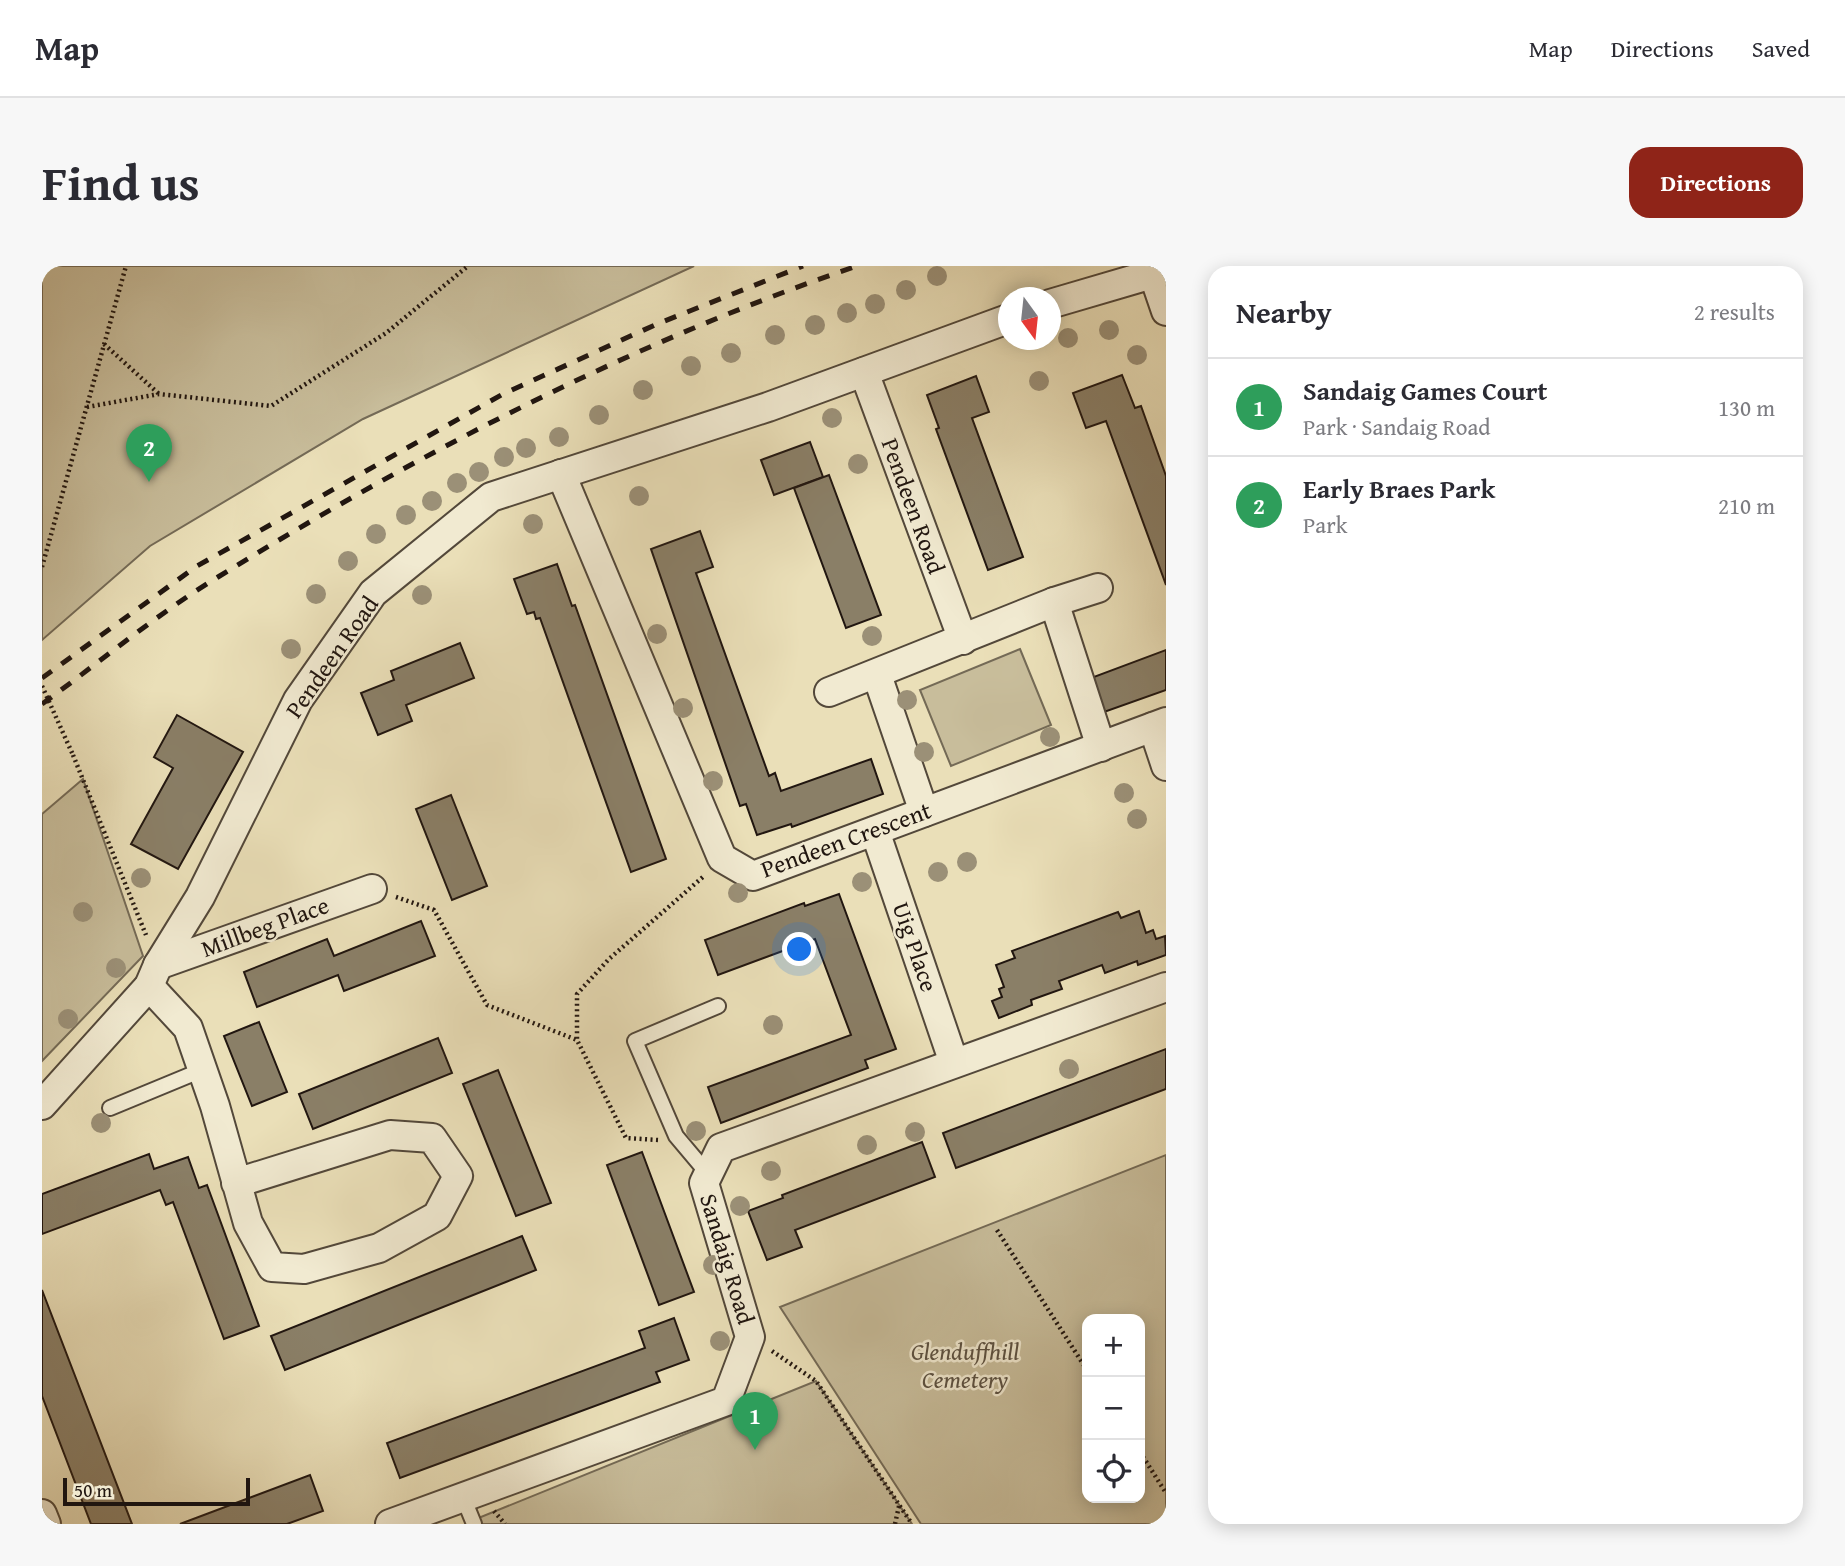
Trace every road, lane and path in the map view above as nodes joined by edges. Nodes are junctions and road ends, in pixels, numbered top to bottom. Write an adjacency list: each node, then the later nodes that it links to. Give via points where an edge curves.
1 (125, 266): 7 (path)
2 (468, 266): 9 (path, via 386,333 271,406)
3 (1159, 271): 4 (street); 5 (street)
4 (1061, 301)
5 (1166, 311)
6 (998, 323): 8 (street, Pendeen Road)
7 (104, 344): 9 (path); 10 (path)
8 (864, 372): 11 (street, Pendeen Road); 15 (street, Pendeen Road)
9 (159, 394): 10 (path)
10 (87, 407): 12 (path)
11 (561, 474): 24 (street, Pendeen Crescent); 26 (street, Pendeen Road, via 491,497 373,593 298,700 200,897)
12 (42, 567)
13 (1098, 588): 14 (street)
14 (1054, 602): 15 (street); 20 (street)
15 (963, 639): 16 (street)
16 (877, 675): 18 (street); 22 (street)
17 (42, 686): 26 (path, bridge, via 73,755)
18 (830, 692)
19 (1159, 725): 20 (street, Pendeen Crescent); 21 (street)
20 (1101, 747): 22 (street, Pendeen Crescent)
21 (1166, 766)
22 (924, 813): 23 (street, Pendeen Crescent)
23 (875, 831): 24 (street, Pendeen Crescent, via 753,876); 30 (street, Uig Place)
24 (722, 858): 29 (path, via 609,959 577,994)
25 (372, 889): 26 (street, Millbeg Place); 29 (path, via 434,910 487,1005)
26 (153, 975): 31 (street, via 188,1028); 32 (street, Pendeen Road)
27 (1166, 987): 30 (street, Sandaig Road)
28 (718, 1006): 34 (lane, via 635,1041)
29 (577, 1040): 34 (path, via 626,1139 656,1141)
30 (954, 1063): 35 (street, Sandaig Road, via 721,1148)
31 (202, 1070): 33 (lane); 36 (street)
32 (42, 1105)
33 (110, 1108)
34 (676, 1136): 35 (lane)
35 (708, 1174): 38 (street, Sandaig Road, via 704,1184)
36 (236, 1183): 36 (street, via 248,1223 272,1267 304,1269 379,1248 437,1216 458,1176 432,1138 390,1135)
37 (997, 1230): 39 (path)
38 (750, 1338): 42 (street, Sandaig Road, via 726,1401); 43 (path, via 816,1381)
39 (1082, 1362)
40 (1145, 1460): 41 (path)
41 (1166, 1493)
42 (463, 1497): 44 (street, Sandaig Road); 45 (lane)
43 (900, 1505): 46 (path); 47 (path)
44 (390, 1524)
45 (474, 1524)
46 (895, 1524)
47 (912, 1524)

